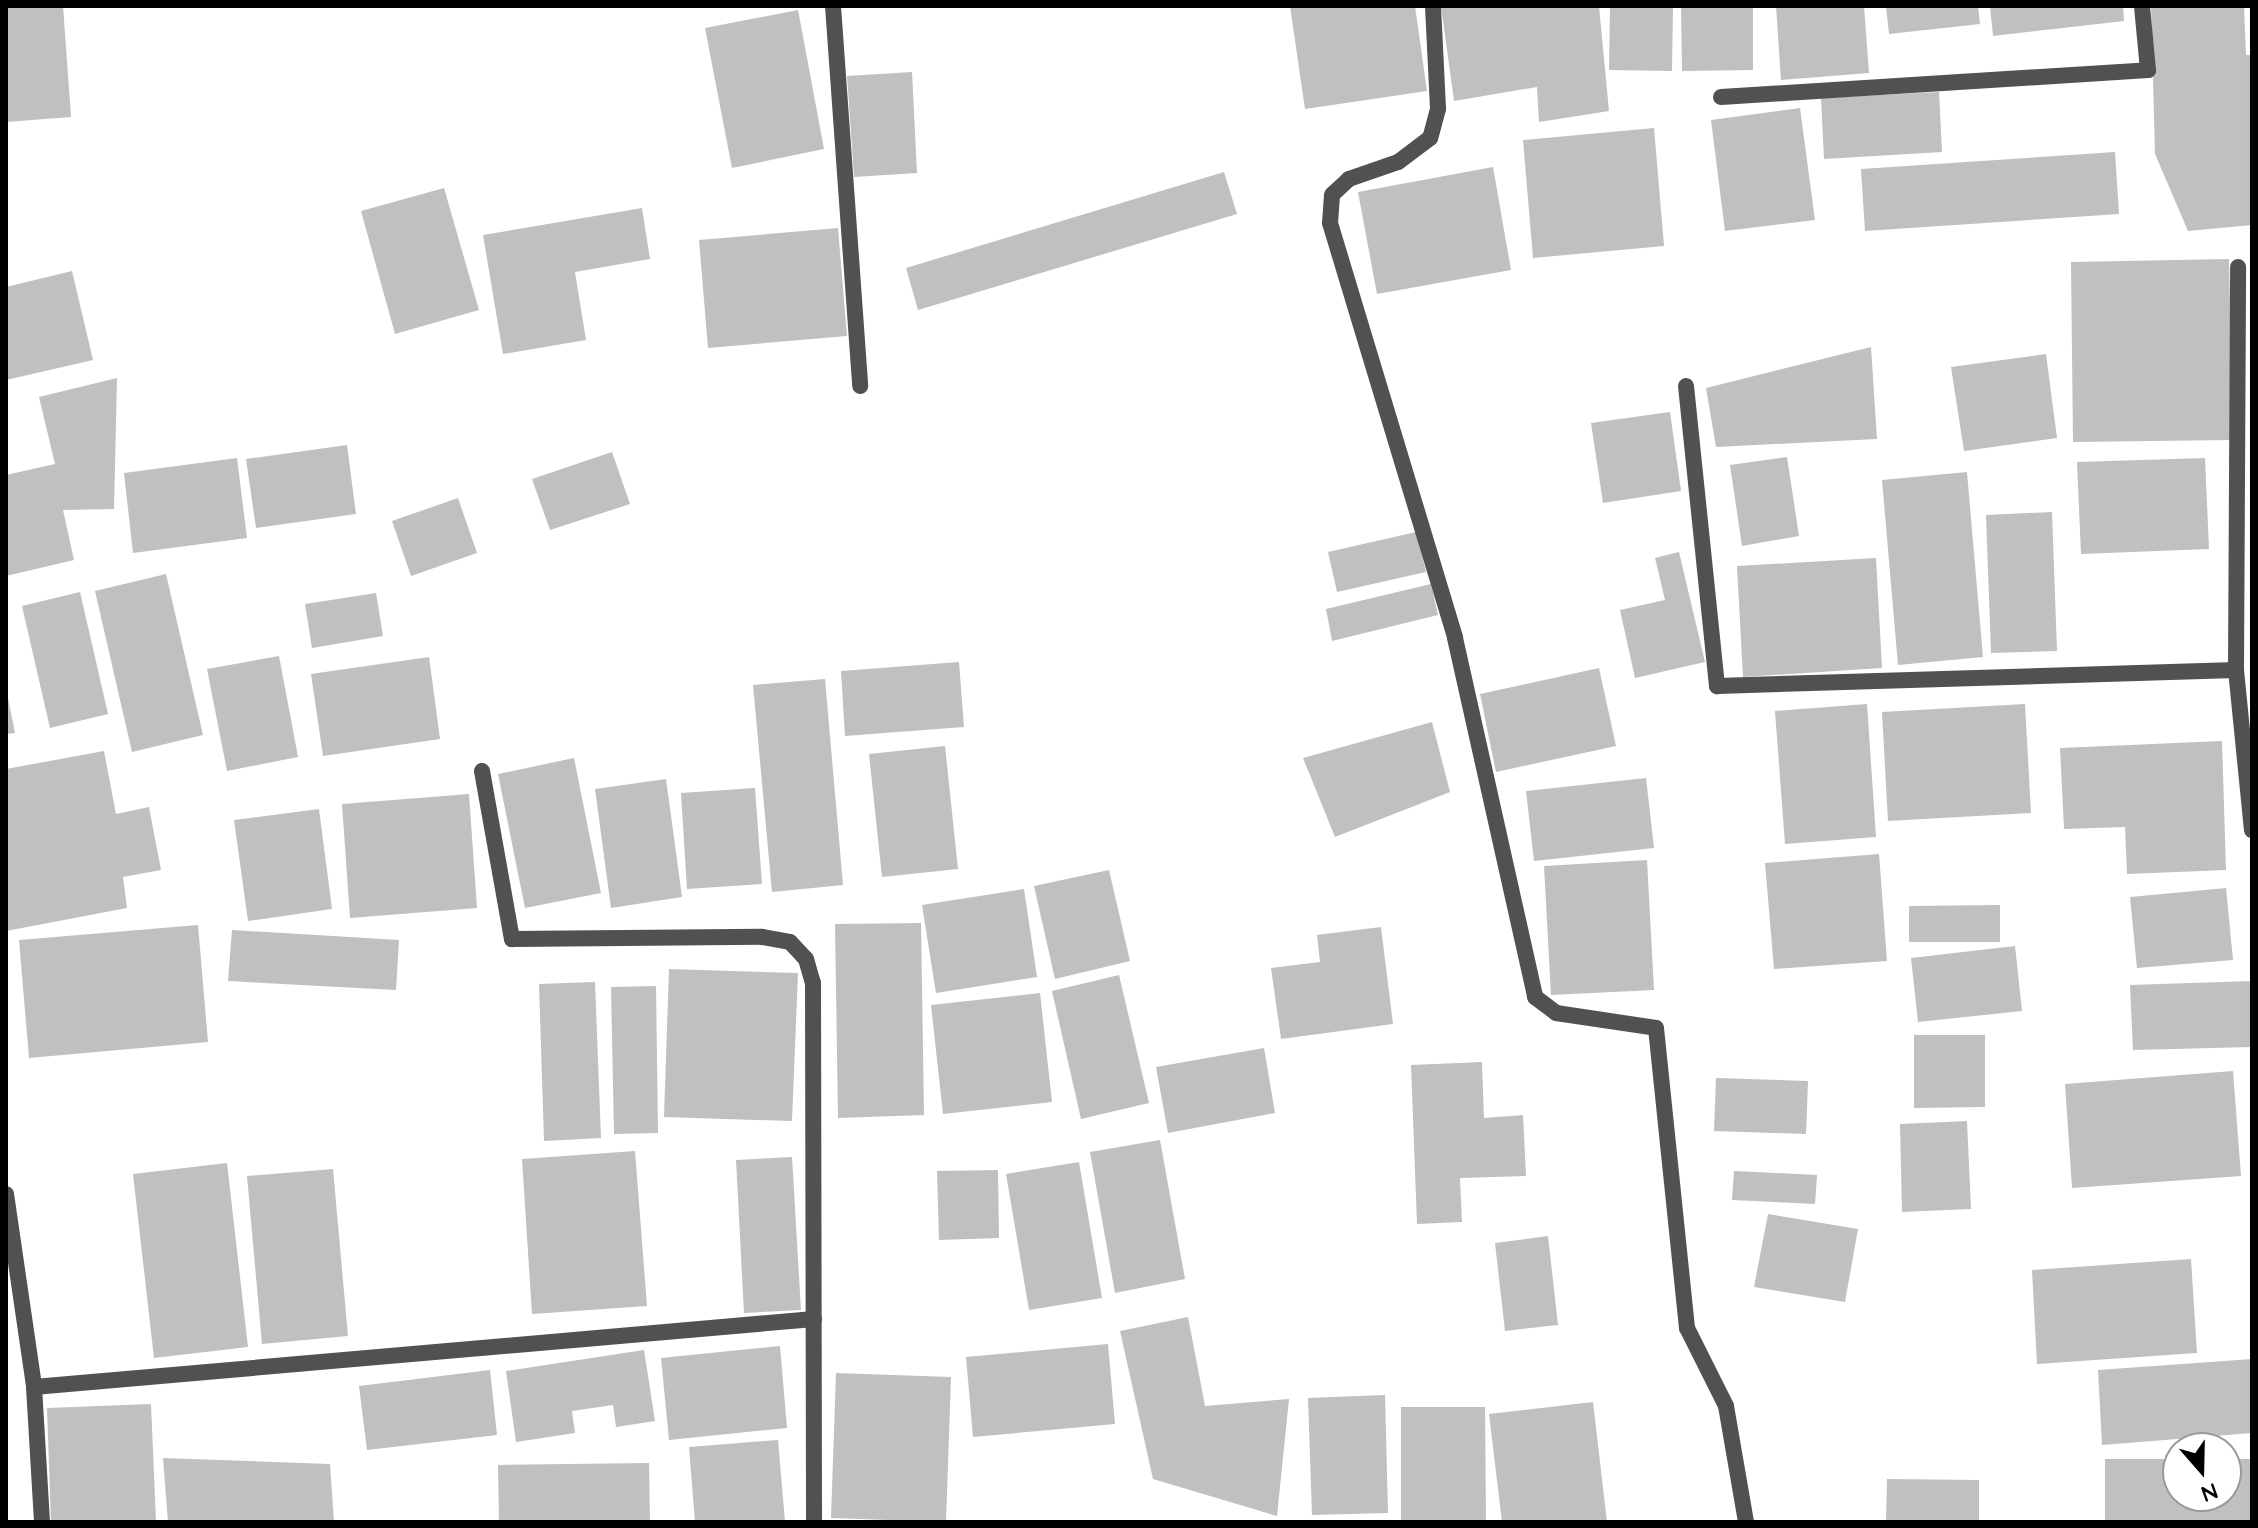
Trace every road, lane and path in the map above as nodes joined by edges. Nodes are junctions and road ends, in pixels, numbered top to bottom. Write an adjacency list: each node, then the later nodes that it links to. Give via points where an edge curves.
1 (833, 6): 6 (street)
2 (1433, 6): 17 (street, via 1438,109 1430,138 1398,162 1349,179 1332,195 1330,223 1455,638 1535,997 1556,1013 1656,1028 1687,1328 1726,1406)
3 (2142, 6): 4 (street, via 2148,70)
4 (1721, 97)
5 (2238, 267): 8 (street)
6 (860, 386)
7 (1686, 386): 8 (street, via 1717,686)
8 (2236, 670): 10 (street)
9 (482, 771): 13 (street, via 512,939 762,937 790,942 806,959 813,983)
10 (2252, 830)
11 (6, 1194): 12 (street)
12 (11, 1257): 14 (street)
13 (814, 1319): 14 (street); 16 (street)
14 (34, 1387): 15 (street)
15 (42, 1522)
16 (814, 1522)
17 (1746, 1522)

